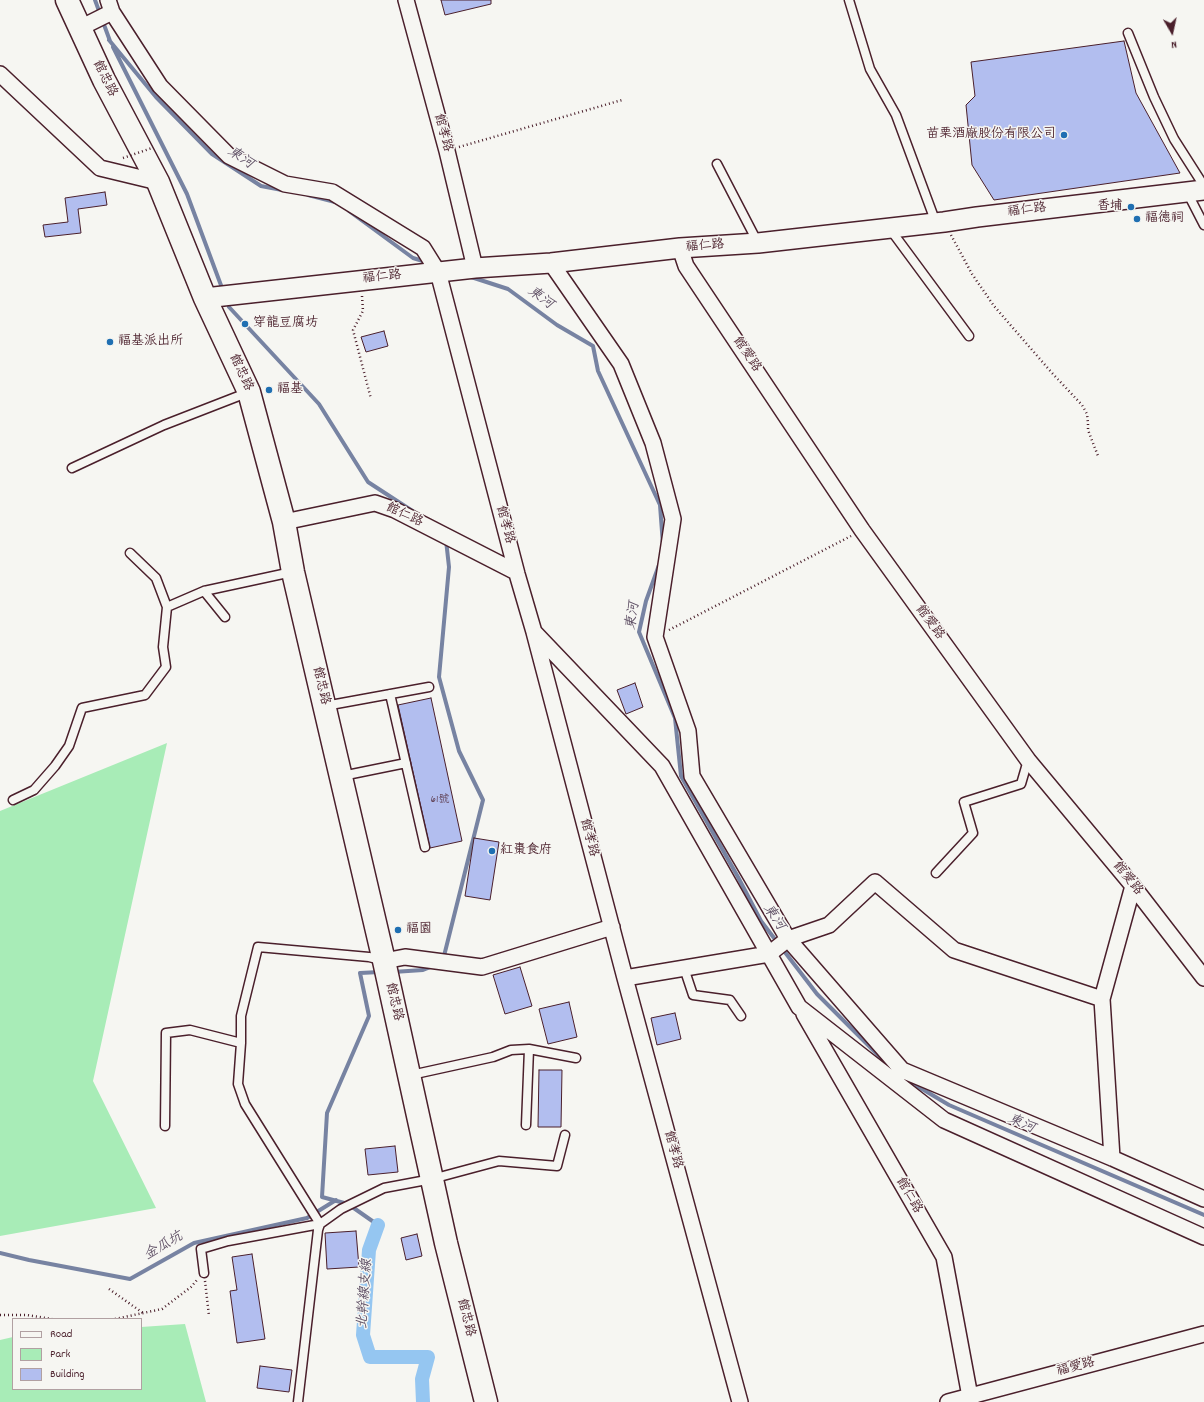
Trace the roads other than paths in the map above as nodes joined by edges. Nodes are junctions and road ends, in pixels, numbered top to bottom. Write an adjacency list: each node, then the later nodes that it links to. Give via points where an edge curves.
1 (67, 0): 5 (main road, 館忠路)
2 (406, 0): 17 (street, 館孝路, via 447,150)
3 (849, 0): 11 (lane, via 870,69 896,115)
4 (110, 6): 5 (street); 18 (street, 館孝路, via 160,86 229,156 286,184 332,192 423,248)
5 (80, 28): 9 (main road, 館忠路, via 104,80)
6 (1128, 33): 10 (lane, via 1154,97)
7 (0, 74): 9 (street, via 100,168)
8 (717, 164): 14 (lane)
9 (158, 182): 19 (main road, 館忠路)
10 (1198, 190): 11 (street, 福仁路); 12 (lane)
11 (940, 223): 13 (street, 福仁路)
12 (1204, 225)
13 (890, 228): 14 (street, 福仁路); 20 (lane)
14 (758, 243): 15 (street, 福仁路)
15 (680, 248): 16 (street, 福仁路); 34 (street, 館愛路, via 686,266 862,530)
16 (551, 263): 17 (street, 福仁路); 42 (street, via 621,364 653,443 673,519 655,637 688,731 692,776)
17 (475, 268): 18 (street, 福仁路)
18 (438, 272): 19 (street, 福仁路); 26 (street, 館孝路)
19 (205, 298): 21 (main road, 館忠路)
20 (969, 336)
21 (249, 392): 22 (lane, via 164,425); 23 (main road, 館忠路)
22 (72, 468)
23 (284, 522): 25 (main road, 館忠路); 26 (street, 館仁路, via 375,503 395,510)
24 (130, 553): 28 (lane, via 156,578)
25 (293, 572): 27 (lane); 33 (main road, 館忠路)
26 (516, 572): 30 (street, 館孝路)
27 (204, 591): 28 (lane); 29 (lane)
28 (168, 607): 37 (lane, via 163,647 166,667 145,695 82,708 69,746 55,766 34,790)
29 (225, 617)
30 (534, 632): 41 (street, 館孝路); 43 (street, 館仁路, via 662,766)
31 (428, 687): 32 (lane)
32 (390, 694): 33 (lane); 35 (lane)
33 (324, 706): 36 (main road, 館忠路)
34 (1028, 760): 39 (lane, via 1021,784 964,802 973,833); 40 (street, 館愛路)
35 (406, 763): 36 (lane); 38 (lane)
36 (341, 776): 44 (main road, 館忠路)
37 (14, 800)
38 (425, 847)
39 (936, 873)
40 (1133, 886): 47 (street, 館愛路); 48 (street)
41 (612, 927): 44 (street, via 482,967 405,957); 46 (street, 館孝路)
42 (788, 939): 43 (street); 48 (street, via 829,925 875,882 954,950); 58 (street, via 902,1070)
43 (769, 954): 45 (street); 49 (street, 館仁路)
44 (384, 961): 51 (lane, via 368,957 258,947 240,1016); 54 (main road, 館忠路)
45 (684, 968): 46 (street); 50 (lane, via 693,995 730,1000)
46 (625, 978): 68 (street, 館孝路)
47 (1204, 978)
48 (1102, 999): 58 (street)
49 (799, 1007): 62 (street, via 944,1120); 65 (street, 館仁路, via 944,1257)
50 (741, 1016)
51 (241, 1043): 56 (lane, via 190,1030 166,1033); 61 (lane, via 238,1084 245,1104)
52 (529, 1049): 53 (lane); 54 (lane, via 511,1050 493,1057); 55 (lane)
53 (576, 1058)
54 (409, 1076): 59 (main road, 館忠路)
55 (526, 1124)
56 (166, 1126)
57 (565, 1135): 59 (lane, via 557,1166 499,1161)
58 (1112, 1158): 60 (street)
59 (432, 1179): 61 (lane, via 384,1188 341,1209); 67 (main road, 館忠路)
60 (1204, 1199)
61 (320, 1224): 63 (lane, via 201,1248); 66 (lane)
62 (1204, 1237)
63 (204, 1273)
64 (1204, 1334): 65 (street, 福愛路)
65 (970, 1399): 69 (street, 福愛路)
66 (298, 1402)
67 (486, 1402)
68 (740, 1402)
69 (948, 1402)

